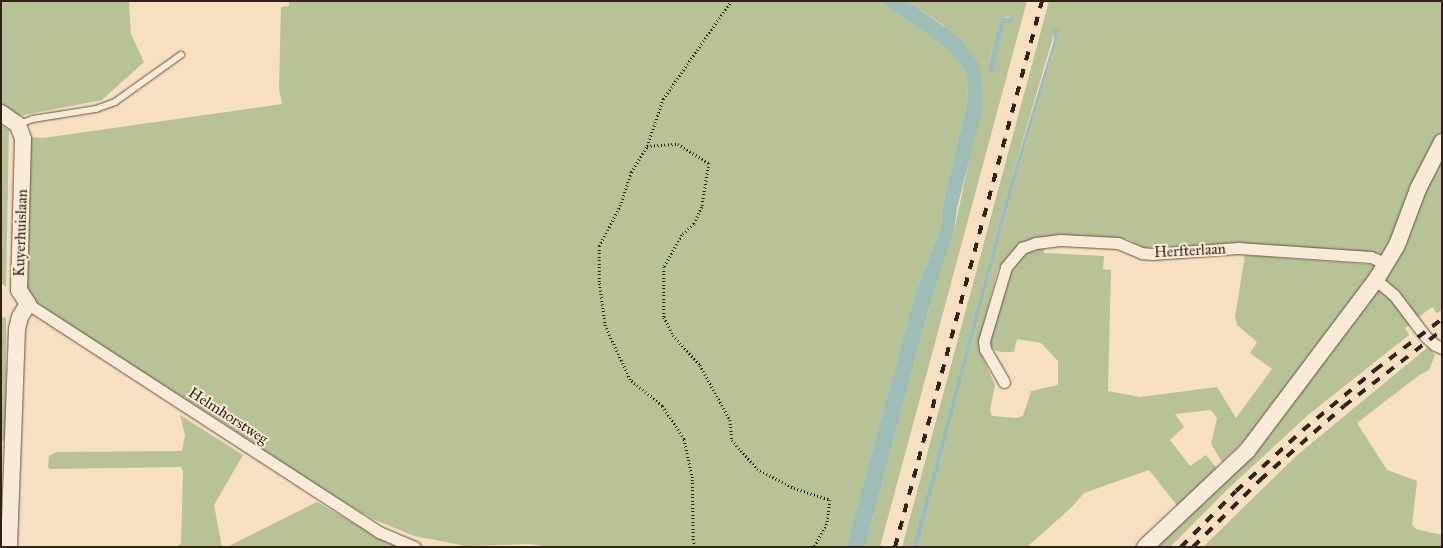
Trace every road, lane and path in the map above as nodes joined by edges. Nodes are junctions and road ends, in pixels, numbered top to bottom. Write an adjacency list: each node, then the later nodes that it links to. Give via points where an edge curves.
1 (731, 1): 6 (path, via 663,99)
2 (182, 55): 4 (lane, via 115,102)
3 (1, 113): 4 (street)
4 (18, 125): 9 (street, Kuyerhuislaan, via 23,148 19,290)
5 (1442, 142): 7 (street, via 1418,189 1405,227)
6 (647, 146): 14 (path, via 631,172 620,206 599,246 599,282 605,326 630,380 662,406 684,439 692,478); 15 (path, via 678,144 709,163 702,207 664,267 664,317 673,335 700,365 730,420 732,440 757,470 794,488 830,500 827,524)
7 (1387, 264): 8 (street); 11 (street, Herfterlaan, via 1371,257 1238,248 1152,254 1118,243 1060,240 1036,243 1022,248 1006,267 984,341 985,349)
8 (1376, 280): 10 (street, via 1394,295 1428,340); 16 (street, via 1247,451)
9 (28, 304): 12 (street, via 17,329); 13 (street, Helmhorstweg, via 379,532)
10 (1442, 348)
11 (1004, 382)
12 (9, 547)
13 (414, 547)
14 (695, 547)
15 (814, 547)
16 (1145, 547)

